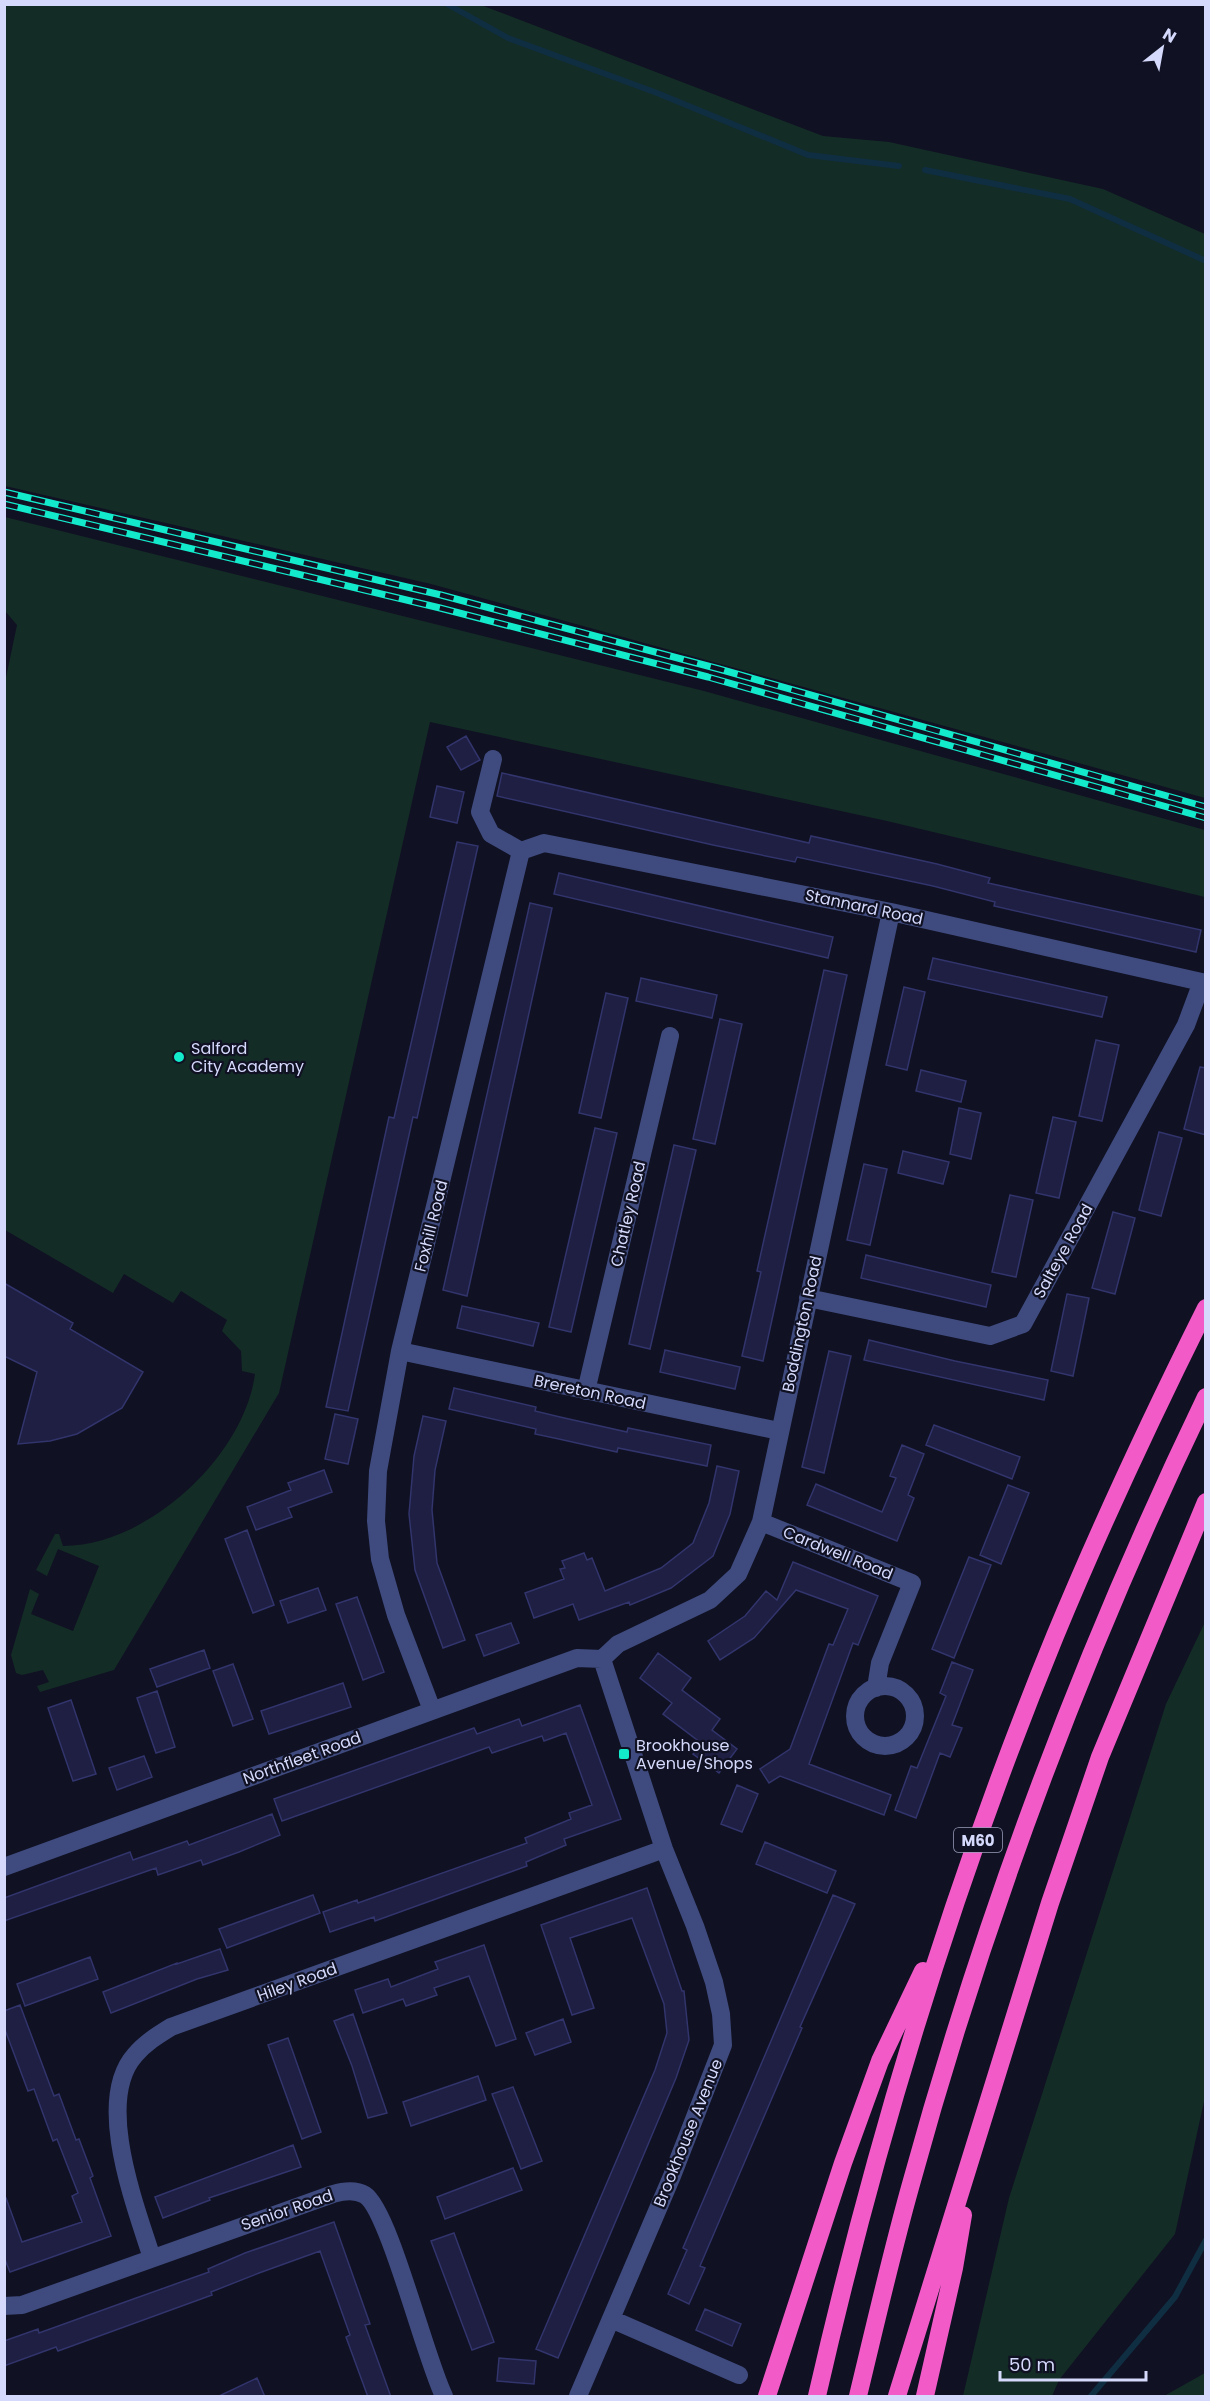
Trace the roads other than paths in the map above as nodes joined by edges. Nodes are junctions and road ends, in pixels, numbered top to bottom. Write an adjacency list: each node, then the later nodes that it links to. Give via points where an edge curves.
1 (493, 759): 2 (street, via 480,812 491,834)
2 (521, 851): 3 (street, Stannard Road, via 544,843); 8 (street, Foxhill Road)
3 (891, 912): 4 (street, Stannard Road); 6 (street, Boddington Road)
4 (1204, 982): 6 (street, Salteye Road, via 1186,1025 1023,1324 990,1336)
5 (670, 1036): 9 (street, Chatley Road)
6 (808, 1298): 11 (street, Boddington Road)
7 (1206, 1308): 19 (highway, M60, via 1126,1473 1055,1637)
8 (400, 1351): 9 (street, Brereton Road); 16 (street, Foxhill Road, via 378,1471 378,1540 396,1616)
9 (586, 1391): 11 (street, Brereton Road)
10 (1206, 1397): 29 (highway, M60, via 1092,1649 1030,1810 933,2106)
11 (779, 1431): 13 (street, Boddington Road)
12 (1206, 1502): 20 (highway, via 1100,1757 1050,1903)
13 (761, 1522): 14 (street, Boddington Road, via 738,1574 710,1600 618,1644); 15 (street, Cardwell Road, via 912,1583 880,1663)
14 (602, 1659): 16 (street, Northfleet Road, via 577,1658); 17 (street, Brookhouse Avenue)
15 (876, 1688)
16 (432, 1710): 18 (street, Northfleet Road)
17 (664, 1849): 21 (street, Hiley Road, via 171,2027 153,2038 127,2067 117,2110 125,2172); 23 (street, Brookhouse Avenue, via 714,1982 722,2014 723,2045)
18 (4, 1867)
19 (952, 1914): 27 (highway, via 880,2061); 28 (highway, M60, via 872,2176)
20 (974, 2151): 30 (highway); 31 (highway, via 954,2268)
21 (152, 2258): 22 (street, Senior Road, via 22,2306); 25 (street, Senior Road, via 333,2194 351,2191 365,2195 377,2210 387,2235)
22 (4, 2306)
23 (611, 2319): 24 (street); 26 (street, Brookhouse Avenue)
24 (739, 2375)
25 (444, 2397)
26 (578, 2397)
27 (767, 2397)
28 (817, 2397)
29 (858, 2397)
30 (897, 2397)
31 (925, 2397)

